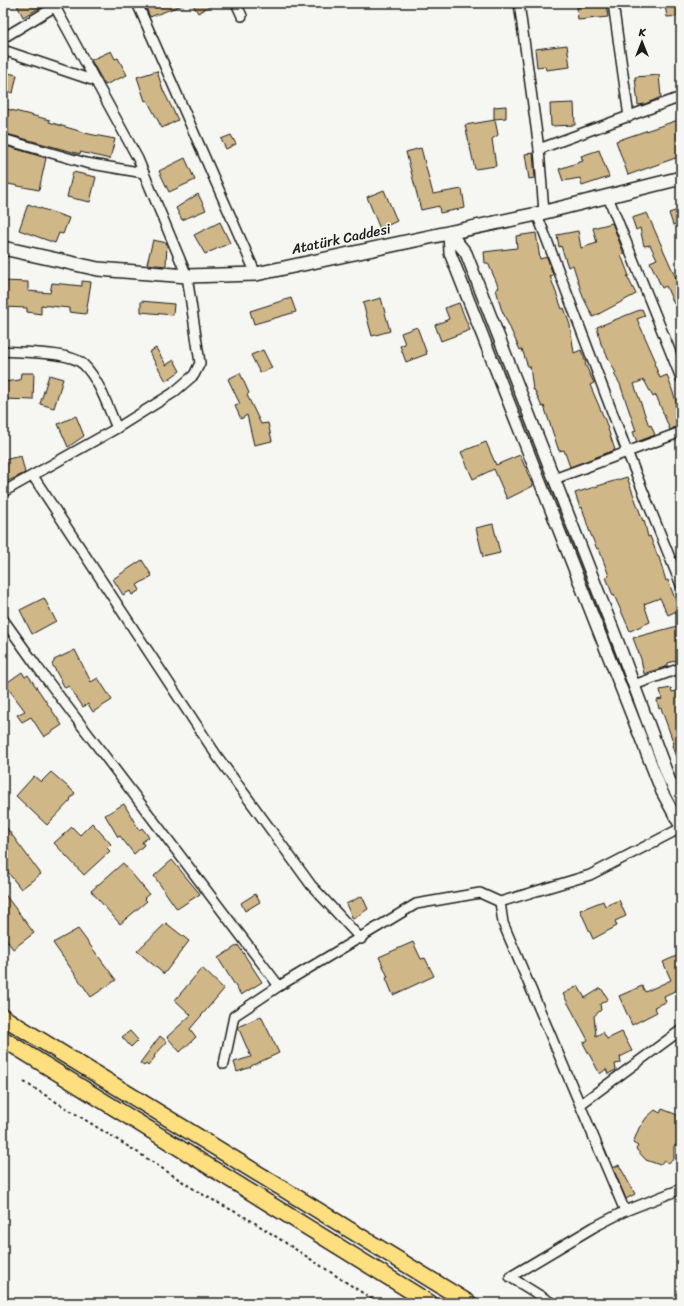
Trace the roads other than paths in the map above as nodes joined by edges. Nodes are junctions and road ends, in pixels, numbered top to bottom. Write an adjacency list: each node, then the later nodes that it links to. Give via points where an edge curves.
1 (137, 3): 20 (street)
2 (236, 3): 6 (street)
3 (519, 3): 13 (street)
4 (613, 3): 11 (street)
5 (56, 4): 7 (street); 9 (street)
6 (242, 16)
7 (3, 38)
8 (3, 50): 9 (street)
9 (95, 81): 14 (street)
10 (681, 97): 11 (street)
11 (629, 117): 13 (street)
12 (3, 139): 14 (street, via 86,164)
13 (539, 149): 17 (street)
14 (144, 173): 21 (street)
15 (681, 178): 16 (main road, Atatürk Caddesi)
16 (608, 197): 17 (main road, Atatürk Caddesi); 23 (street)
17 (540, 213): 18 (main road, Atatürk Caddesi); 26 (street)
18 (449, 232): 20 (main road, Atatürk Caddesi); 28 (street, via 466,253); 35 (street, via 450,253 662,792)
19 (3, 248): 21 (main road, Atatürk Caddesi, via 98,268)
20 (256, 274): 21 (main road, Atatürk Caddesi)
21 (187, 276): 24 (street, via 200,362 194,375 173,393)
22 (3, 351): 24 (street, via 72,358 84,364 93,376)
23 (681, 378)
24 (117, 428): 27 (street)
25 (681, 432): 26 (street)
26 (628, 453): 28 (street); 30 (street)
27 (33, 476): 29 (street); 37 (street, via 217,756 311,885)
28 (554, 479): 33 (street)
29 (3, 492)
30 (681, 585)
31 (3, 619): 38 (street)
32 (681, 668): 33 (street)
33 (634, 685): 34 (street, via 669,779)
34 (681, 802)
35 (681, 827): 36 (street, via 590,875)
36 (500, 902): 37 (street, via 480,893 416,904); 43 (street, via 503,923)
37 (361, 939): 38 (street)
38 (279, 986): 42 (street, via 234,1016)
39 (3, 1017): 47 (highway)
40 (681, 1030): 43 (street)
41 (3, 1039): 46 (highway)
42 (224, 1064)
43 (581, 1104): 45 (street)
44 (681, 1190): 45 (street)
45 (625, 1211): 48 (street, via 510,1277)
46 (430, 1303)
47 (469, 1303)
48 (552, 1303)

